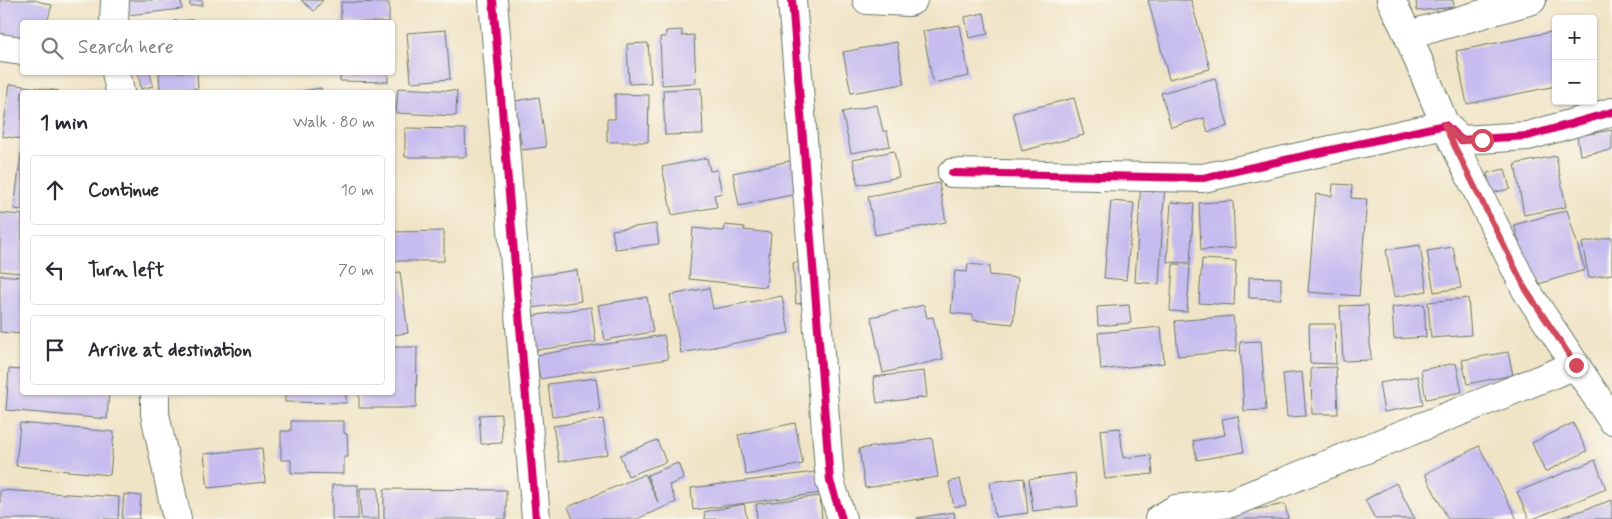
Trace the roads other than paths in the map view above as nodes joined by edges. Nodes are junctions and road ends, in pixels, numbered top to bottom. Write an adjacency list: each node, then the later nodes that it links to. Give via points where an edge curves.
1 (115, 0): 8 (street)
2 (493, 0): 21 (street)
3 (792, 0): 22 (street, via 830,481)
4 (867, 0): 5 (street)
5 (913, 0)
6 (1391, 0): 9 (street)
7 (1532, 0): 9 (street)
8 (114, 20)
9 (1408, 35): 15 (street)
10 (0, 48): 11 (street)
11 (20, 51)
12 (117, 75): 13 (street)
13 (120, 90)
14 (1612, 112): 15 (street, via 1519,137 1461,140)
15 (1444, 125): 16 (street, via 1203,178); 17 (street, via 1526,290)
16 (952, 173)
17 (1576, 365): 19 (street); 23 (street, via 1231,503 1176,509)
18 (154, 395): 20 (street)
19 (1612, 420)
20 (176, 519)
21 (536, 519)
22 (842, 519)
23 (1159, 519)

